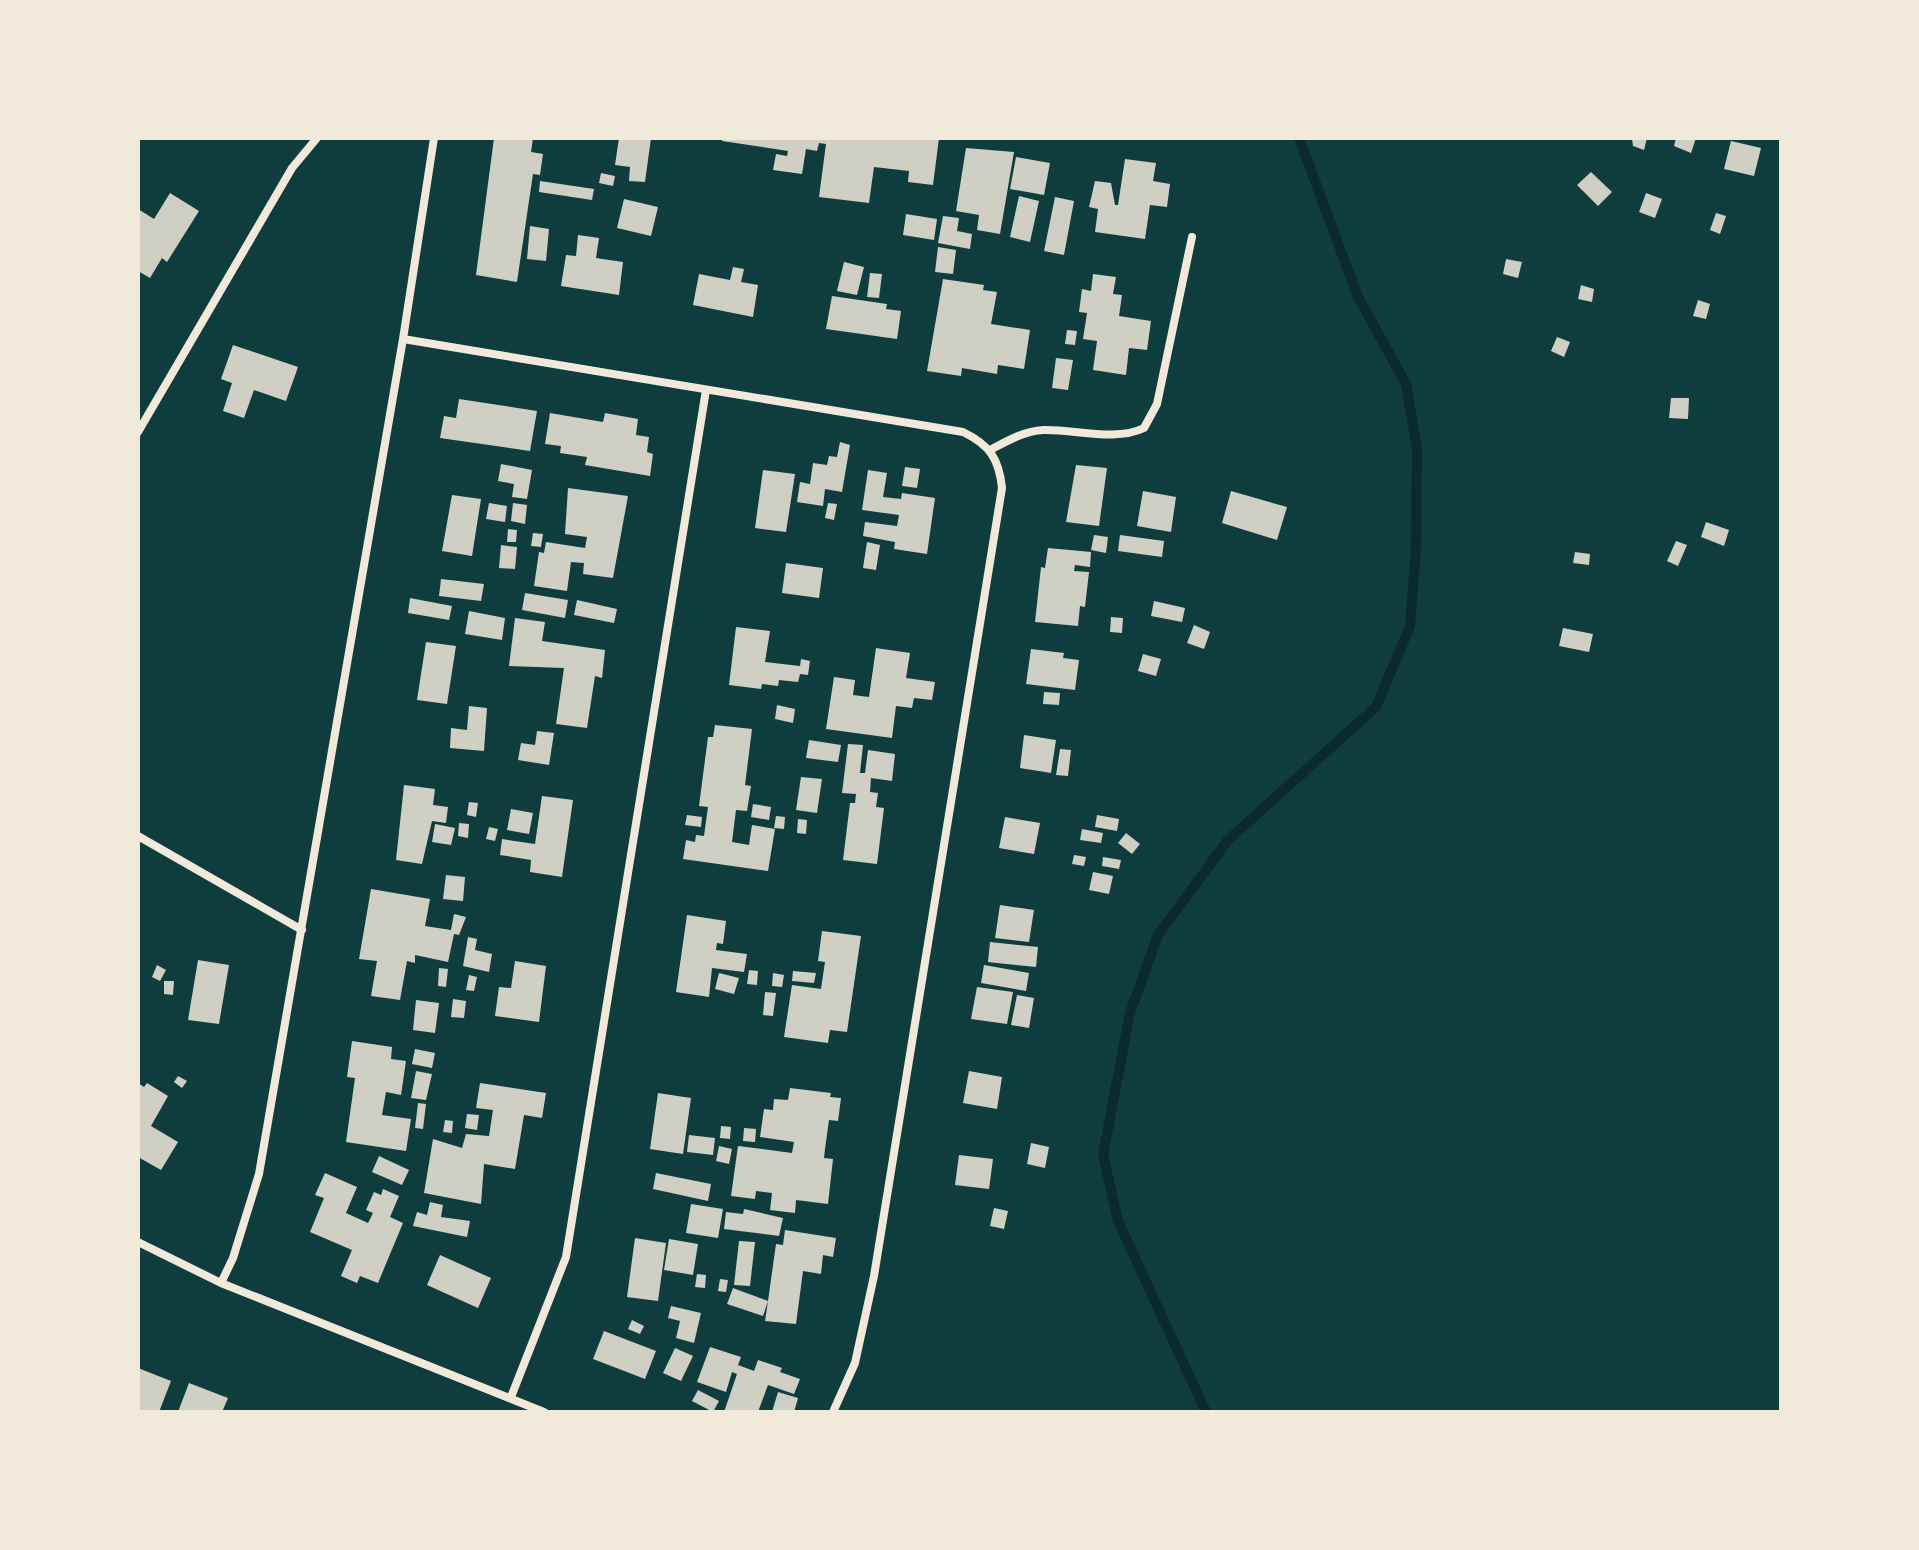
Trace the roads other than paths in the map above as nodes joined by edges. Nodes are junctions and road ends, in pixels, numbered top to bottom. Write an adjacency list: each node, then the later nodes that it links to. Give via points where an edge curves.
1 (317, 138): 6 (street, via 292,168)
2 (434, 138): 4 (street)
3 (1192, 237): 7 (street, via 1157,404 1144,428 1120,434 1040,430)
4 (403, 339): 5 (street); 9 (street)
5 (706, 390): 7 (street, via 963,432); 12 (street, via 566,1257)
6 (138, 432)
7 (990, 450): 14 (street, via 1000,465 1002,488 876,1260 855,1363)
8 (138, 836): 9 (street)
9 (302, 930): 11 (street, via 255,1195)
10 (138, 1242): 11 (street)
11 (221, 1283): 12 (street)
12 (511, 1397): 13 (street)
13 (544, 1412)
14 (833, 1412)

